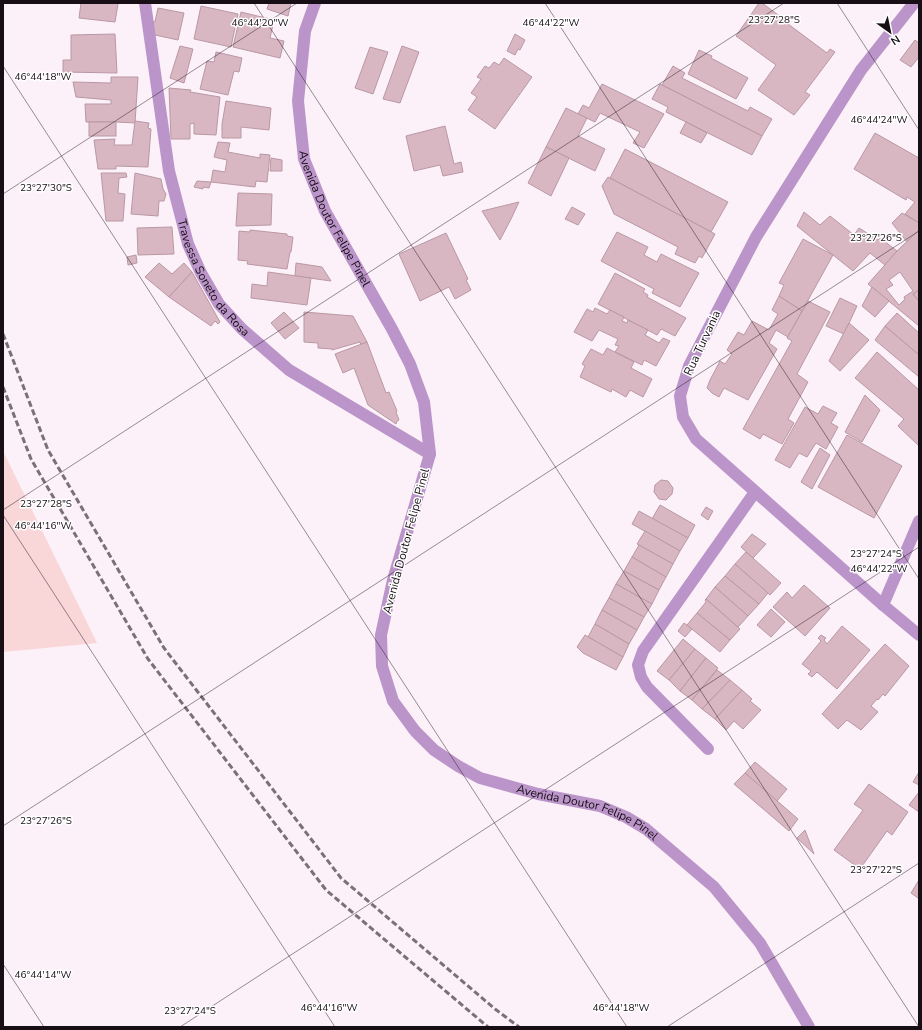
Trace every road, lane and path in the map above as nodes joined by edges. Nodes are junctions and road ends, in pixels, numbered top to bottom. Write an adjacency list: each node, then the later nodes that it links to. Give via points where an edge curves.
1 (145, 3): 4 (street, Travessa Soneto da Rosa, via 169,171 188,244 201,274 219,304 242,329 289,370)
2 (315, 3): 4 (street, Avenida Doutor Felipe Pinel, via 305,32 298,101 304,159 325,211 410,364 424,402)
3 (914, 3): 5 (street, Rua Turvania, via 862,70 756,237 689,366 680,396 683,417 696,439)
4 (430, 454): 10 (street, Avenida Doutor Felipe Pinel, via 393,580 381,635 382,666 393,701 415,731 434,750 480,778 538,794 600,806 646,829 714,887 760,943)
5 (755, 492): 7 (street, Rua Turvania); 9 (street, via 643,652 638,665 647,686)
6 (919, 520): 7 (street)
7 (883, 605): 8 (street, Rua Turvania)
8 (919, 636)
9 (708, 749)
10 (809, 1027)

